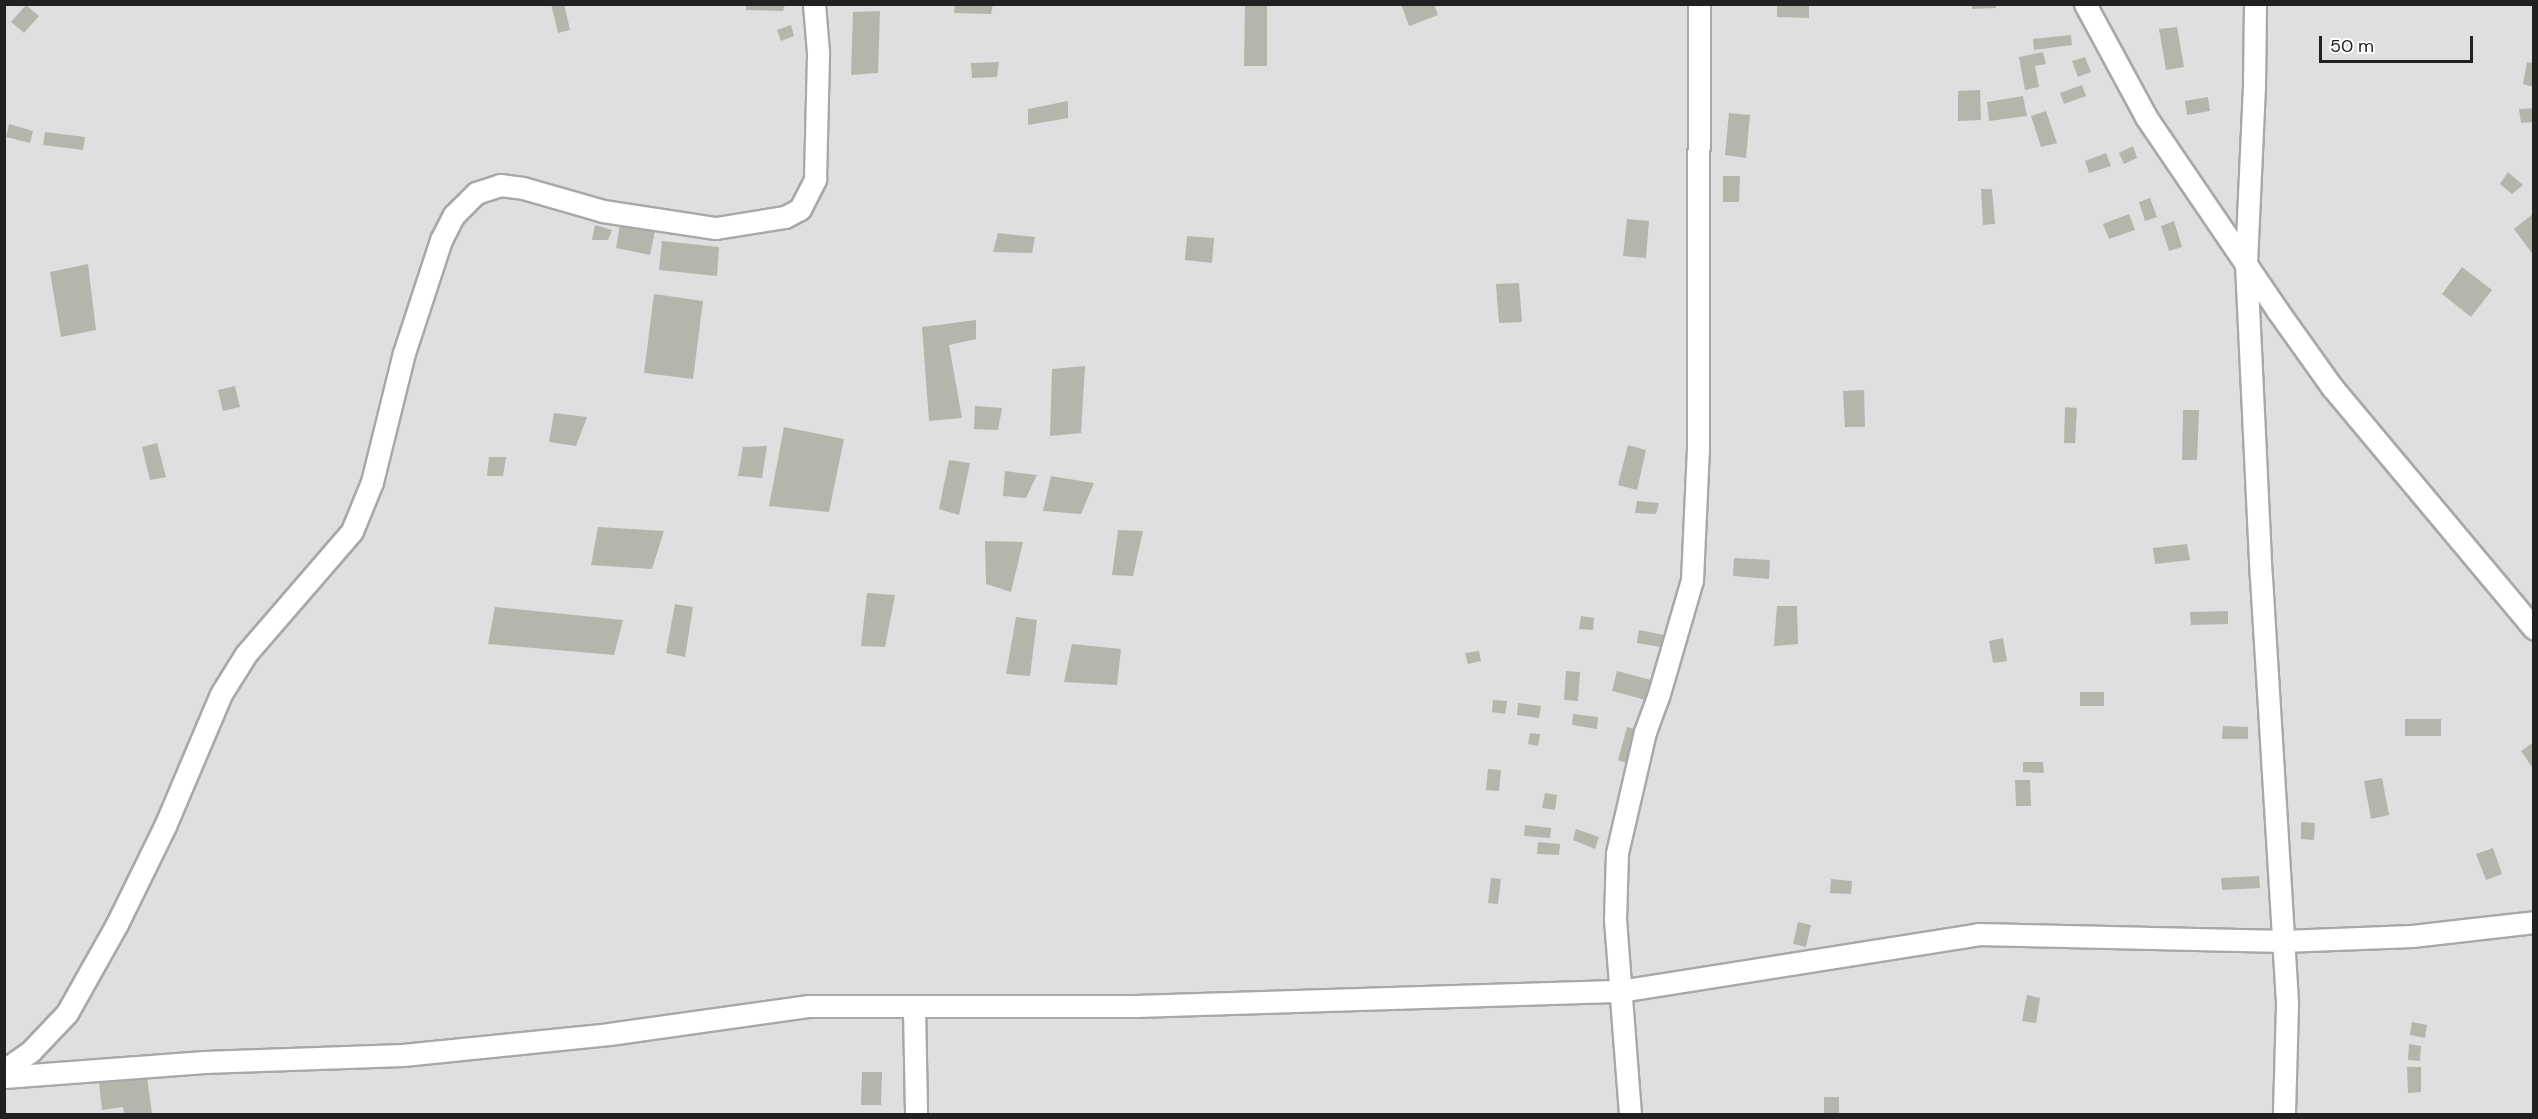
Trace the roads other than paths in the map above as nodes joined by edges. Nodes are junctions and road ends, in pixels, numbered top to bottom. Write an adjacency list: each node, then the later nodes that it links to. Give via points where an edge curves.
1 (814, 4): 11 (street, via 818,52 815,179 800,209 785,217 716,228 603,211 500,185 476,193 454,215 441,240 404,353 372,482 352,531 246,654 221,694 161,836 67,1013 31,1051)
2 (1699, 4): 9 (street, via 1698,449 1692,580 1645,732 1617,853 1615,920)
3 (2085, 4): 5 (street, via 2146,117)
4 (2255, 4): 5 (street)
5 (2246, 264): 6 (street, via 2332,387); 8 (street)
6 (2534, 629)
7 (2534, 922): 8 (street, via 2412,936)
8 (2283, 941): 9 (street, via 1978,934); 15 (street, via 2287,1005)
9 (1620, 991): 10 (street, via 1138,1006); 14 (street)
10 (914, 1007): 12 (street, via 809,1006 609,1034 403,1055 204,1062); 13 (street)
11 (4, 1070)
12 (4, 1077)
13 (916, 1114)
14 (1630, 1114)
15 (2284, 1114)

